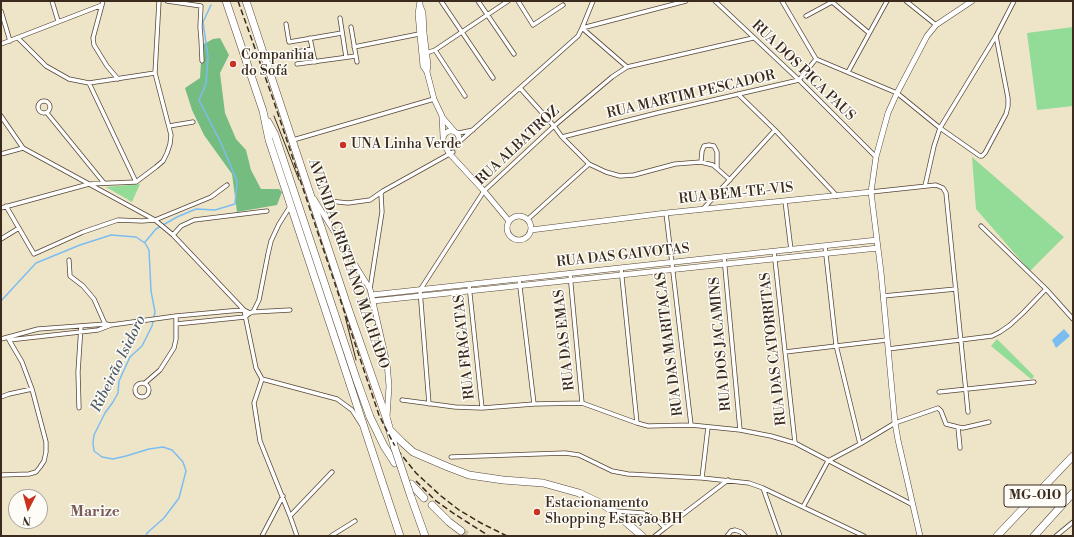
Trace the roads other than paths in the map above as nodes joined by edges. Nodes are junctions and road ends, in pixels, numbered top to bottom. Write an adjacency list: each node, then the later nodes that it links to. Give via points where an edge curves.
1 (52, 1): 26 (street)
2 (159, 1): 57 (street)
3 (167, 1): 50 (street, via 201,6)
4 (226, 1): 67 (highway)
5 (246, 1): 80 (highway, AVENIDA CRISTIANO MACHADO)
6 (441, 1): 31 (street)
7 (478, 1): 23 (street)
8 (508, 1): 23 (street)
9 (518, 1): 19 (street, via 533,25)
10 (593, 1): 30 (street)
11 (686, 1): 30 (street)
12 (715, 1): 38 (street, RUA DOS PICA PAUS)
13 (782, 1): 49 (street)
14 (887, 1): 33 (street)
15 (906, 1): 28 (street)
16 (972, 1): 28 (street)
17 (1014, 1): 35 (street)
18 (420, 2): 34 (street); 45 (street)
19 (564, 2)
20 (831, 2): 24 (street); 33 (street)
21 (102, 3): 26 (street); 59 (street, via 93,38 94,45)
22 (1, 11): 39 (street)
23 (488, 15): 31 (street); 46 (street)
24 (806, 16)
25 (340, 18): 32 (street)
26 (58, 21): 36 (street)
27 (286, 24): 37 (street, via 289,42)
28 (936, 25): 63 (street, via 927,36)
29 (350, 27): 41 (street)
30 (582, 28): 54 (street); 62 (street, via 578,36)
31 (462, 32): 43 (street); 58 (street)
32 (342, 33): 37 (street); 48 (street)
33 (869, 33): 56 (street)
34 (419, 34): 41 (street); 55 (street, via 423,66)
35 (996, 36): 74 (street); 74 (street, via 1008,106 986,153 982,156 977,155)
36 (18, 38): 39 (street); 61 (street, via 46,66 69,79)
37 (310, 38): 42 (street)
38 (753, 38): 54 (street, RUA ALBATROZ); 60 (street, RUA DOS PICA PAUS)
39 (10, 41): 40 (street)
40 (1, 44)
41 (354, 47): 47 (street)
42 (312, 49): 44 (street); 51 (street)
43 (435, 50): 45 (street); 65 (street)
44 (292, 53)
45 (426, 53): 55 (street)
46 (514, 54)
47 (356, 56): 48 (street); 52 (street)
48 (346, 58): 51 (street)
49 (816, 60): 56 (street); 60 (street)
50 (202, 61)
51 (315, 62): 53 (street)
52 (357, 62)
53 (298, 64)
54 (627, 67): 73 (street, RUA ALBATROZ)
55 (427, 72): 66 (street)
56 (848, 72): 63 (street)
57 (156, 73): 59 (street); 72 (street)
58 (493, 78)
59 (118, 79): 61 (street)
60 (799, 80): 64 (street, RUA MARTIM PESCADOR); 85 (street, RUA DOS PICA PAUS)
61 (89, 84): 90 (street)
62 (520, 88): 73 (street); 75 (street)
63 (897, 93): 74 (street); 85 (street, via 888,113)
64 (738, 94): 76 (street); 79 (street, RUA MARTIM PESCADOR)
65 (465, 96)
66 (434, 99): 70 (street); 80 (street)
67 (263, 111): 102 (highway, via 269,140); 188 (highway, via 275,135 370,417)
68 (47, 113): 91 (street)
69 (1, 116): 82 (street)
70 (442, 116): 77 (street); 78 (street)
71 (193, 122): 72 (street)
72 (169, 126): 90 (street, via 170,144 163,161)
73 (554, 126): 79 (street); 96 (street, RUA ALBATROZ)
74 (940, 128): 94 (street)
75 (474, 130): 77 (street); 83 (street)
76 (775, 130): 89 (street); 99 (street)
77 (455, 132): 78 (street, via 448,132); 83 (street, via 459,138)
78 (443, 137): 81 (street)
79 (562, 138): 87 (street)
80 (293, 140): 98 (highway, AVENIDA CRISTIANO MACHADO)
81 (445, 145): 83 (street); 83 (street, via 446,148)
82 (23, 148): 84 (street); 92 (street)
83 (454, 150): 95 (street); 96 (street)
84 (1, 154)
85 (876, 157): 97 (street)
86 (701, 162): 87 (street, via 675,164 634,175 620,176); 88 (street); 88 (street, via 704,146 714,146 717,152)
87 (589, 164): 109 (street)
88 (717, 168): 89 (street)
89 (730, 180): 105 (street)
90 (136, 182): 91 (street)
91 (104, 183): 92 (street)
92 (89, 184): 103 (street); 108 (street)
93 (228, 185): 108 (street, via 211,197)
94 (925, 186): 97 (street, RUA BEM-TE-VIS); 135 (street, RUA BEM-TE-VIS, via 936,185 943,188 946,193)
95 (382, 191): 100 (street, via 370,200 348,203); 137 (street, via 382,212)
96 (484, 191): 110 (street); 138 (street, RUA ALBATROZ)
97 (871, 192): 99 (street, RUA BEM-TE-VIS); 116 (street)
98 (311, 193): 137 (street); 172 (highway, AVENIDA CRISTIANO MACHADO)
99 (837, 196): 101 (street, RUA BEM-TE-VIS)
100 (329, 201)
101 (785, 201): 105 (street, RUA BEM-TE-VIS); 119 (street)
102 (291, 204): 143 (street, via 272,241 259,300); 181 (highway)
103 (6, 206): 104 (street); 112 (street)
104 (1, 208)
105 (703, 210): 107 (street, RUA BEM-TE-VIS)
106 (267, 211): 114 (street, via 194,220 181,226)
107 (666, 213): 113 (street, RUA BEM-TE-VIS); 125 (street, RUA DAS MARITACAS)
108 (155, 220): 112 (street, via 118,220 83,232 34,254); 114 (street)
109 (527, 220): 110 (street, via 517,216); 113 (street)
110 (509, 221): 113 (street, via 507,230 514,239 525,238)
111 (981, 226): 136 (street)
112 (18, 228): 115 (street)
113 (531, 230)
114 (173, 235): 141 (street)
115 (1, 239)
116 (877, 240): 117 (street, RUA DAS GAIVOTAS); 118 (street)
117 (825, 246): 119 (street, RUA DAS GAIVOTAS); 121 (street)
118 (878, 248): 121 (street, RUA DAS GAIVOTAS); 139 (street)
119 (791, 250): 120 (street, RUA DAS GAIVOTAS)
120 (774, 252): 122 (street, RUA DAS GAIVOTAS); 123 (street, RUA DAS CATORRITAS)
121 (825, 253): 123 (street, RUA DAS GAIVOTAS); 155 (street)
122 (724, 257): 125 (street, RUA DAS GAIVOTAS); 126 (street, RUA DOS JACAMINS)
123 (775, 258): 126 (street, RUA DAS GAIVOTAS); 157 (street, RUA DAS CATORRITAS)
124 (69, 260): 149 (street, via 70,276 94,299)
125 (672, 263): 127 (street, RUA DAS GAIVOTAS); 128 (street, RUA DAS MARITACAS)
126 (725, 264): 128 (street, RUA DAS GAIVOTAS); 180 (street, RUA DOS JACAMINS)
127 (621, 268): 129 (street, RUA DAS GAIVOTAS); 130 (street)
128 (673, 269): 130 (street, RUA DAS GAIVOTAS); 176 (street, RUA DAS MARITACAS)
129 (570, 274): 131 (street, RUA DAS GAIVOTAS); 132 (street, RUA DAS EMAS)
130 (621, 275): 132 (street, RUA DAS GAIVOTAS); 174 (street)
131 (519, 279): 133 (street); 134 (street, RUA DAS GAIVOTAS)
132 (570, 281): 133 (street, RUA DAS GAIVOTAS); 166 (street, RUA DAS EMAS)
133 (520, 286): 134 (street, RUA DAS GAIVOTAS); 168 (street)
134 (470, 288): 138 (street, RUA DAS GAIVOTAS); 170 (street, RUA FRAGATAS)
135 (956, 289): 139 (street); 153 (street)
136 (1046, 289): 146 (street); 153 (street, via 1000,332 992,336)
137 (371, 292): 138 (street, RUA DAS GAIVOTAS); 140 (street)
138 (420, 293): 140 (street, RUA DAS GAIVOTAS); 167 (street)
139 (883, 296): 154 (street)
140 (373, 301): 172 (street, via 389,375)
141 (244, 310): 143 (street); 144 (street); 145 (street)
142 (290, 310): 143 (street)
143 (251, 313): 145 (street)
144 (176, 316): 147 (street); 149 (street)
145 (245, 317): 147 (street); 158 (street, via 256,368)
146 (1072, 317)
147 (176, 324): 160 (street, via 174,348 160,370)
148 (81, 326): 149 (street); 150 (street); 151 (street, via 38,329)
149 (106, 326): 150 (street)
150 (80, 332): 151 (street); 169 (street)
151 (9, 338): 152 (street); 161 (street)
152 (1, 339)
153 (961, 339): 156 (street); 162 (street)
154 (887, 340): 155 (street); 156 (street)
155 (836, 345): 157 (street); 183 (street)
156 (888, 349): 175 (street)
157 (785, 352): 182 (street, RUA DAS CATORRITAS)
158 (262, 379): 181 (street, via 337,399 352,410); 196 (street, via 254,403 260,441)
159 (1034, 382): 162 (street)
160 (145, 383): 160 (street, via 141,382 135,388 135,392 141,397 148,394 148,386)
161 (32, 389): 164 (street); 190 (street, via 46,442 44,461 36,472)
162 (966, 390): 163 (street); 171 (street)
163 (939, 392)
164 (1, 397)
165 (402, 400): 167 (street)
166 (582, 403): 168 (street); 174 (street)
167 (429, 404): 170 (street)
168 (534, 404): 170 (street)
169 (79, 408)
170 (482, 408)
171 (968, 412)
172 (387, 420): 179 (highway, AVENIDA CRISTIANO MACHADO)
173 (988, 422): 178 (street)
174 (637, 423): 176 (street, via 648,426)
175 (896, 423): 178 (street, via 938,408 946,424); 183 (street); 199 (street)
176 (691, 425): 177 (street)
177 (708, 427): 180 (street); 191 (street)
178 (958, 427): 184 (street)
179 (390, 429): 201 (highway, via 413,452 469,475 543,483 579,493); 211 (highway, AVENIDA CRISTIANO MACHADO, bridge)
180 (740, 430): 182 (street)
181 (367, 436): 210 (highway)
182 (795, 443): 187 (street)
183 (860, 444): 187 (street)
184 (960, 448)
185 (1073, 456): 219 (highway, MG-010)
186 (451, 458): 191 (street, via 565,453 580,455 612,471 628,474)
187 (828, 461): 199 (street); 200 (street)
188 (395, 463)
189 (332, 472): 202 (street)
190 (1, 475)
191 (702, 478): 192 (street)
192 (728, 480): 194 (street); 205 (street)
193 (412, 484): 197 (highway)
194 (763, 488): 200 (street); 216 (street)
195 (1073, 493): 220 (highway, MG-010)
196 (283, 496): 202 (street); 207 (street)
197 (424, 498)
198 (432, 506): 206 (highway)
199 (914, 506): 218 (street)
200 (803, 507): 217 (street)
201 (612, 511): 205 (street, via 643,513 657,520); 212 (highway)
202 (290, 516): 208 (street)
203 (355, 521): 209 (street)
204 (1073, 522): 221 (street)
205 (665, 528): 213 (street)
206 (461, 531)
207 (262, 536)
208 (297, 536)
209 (331, 536)
210 (400, 536)
211 (424, 536)
212 (642, 536)
213 (655, 536)
214 (727, 536): 215 (street, via 735,530)
215 (744, 536)
216 (780, 536)
217 (864, 536)
218 (920, 536)
219 (997, 536)
220 (1034, 536)
221 (1056, 536)

